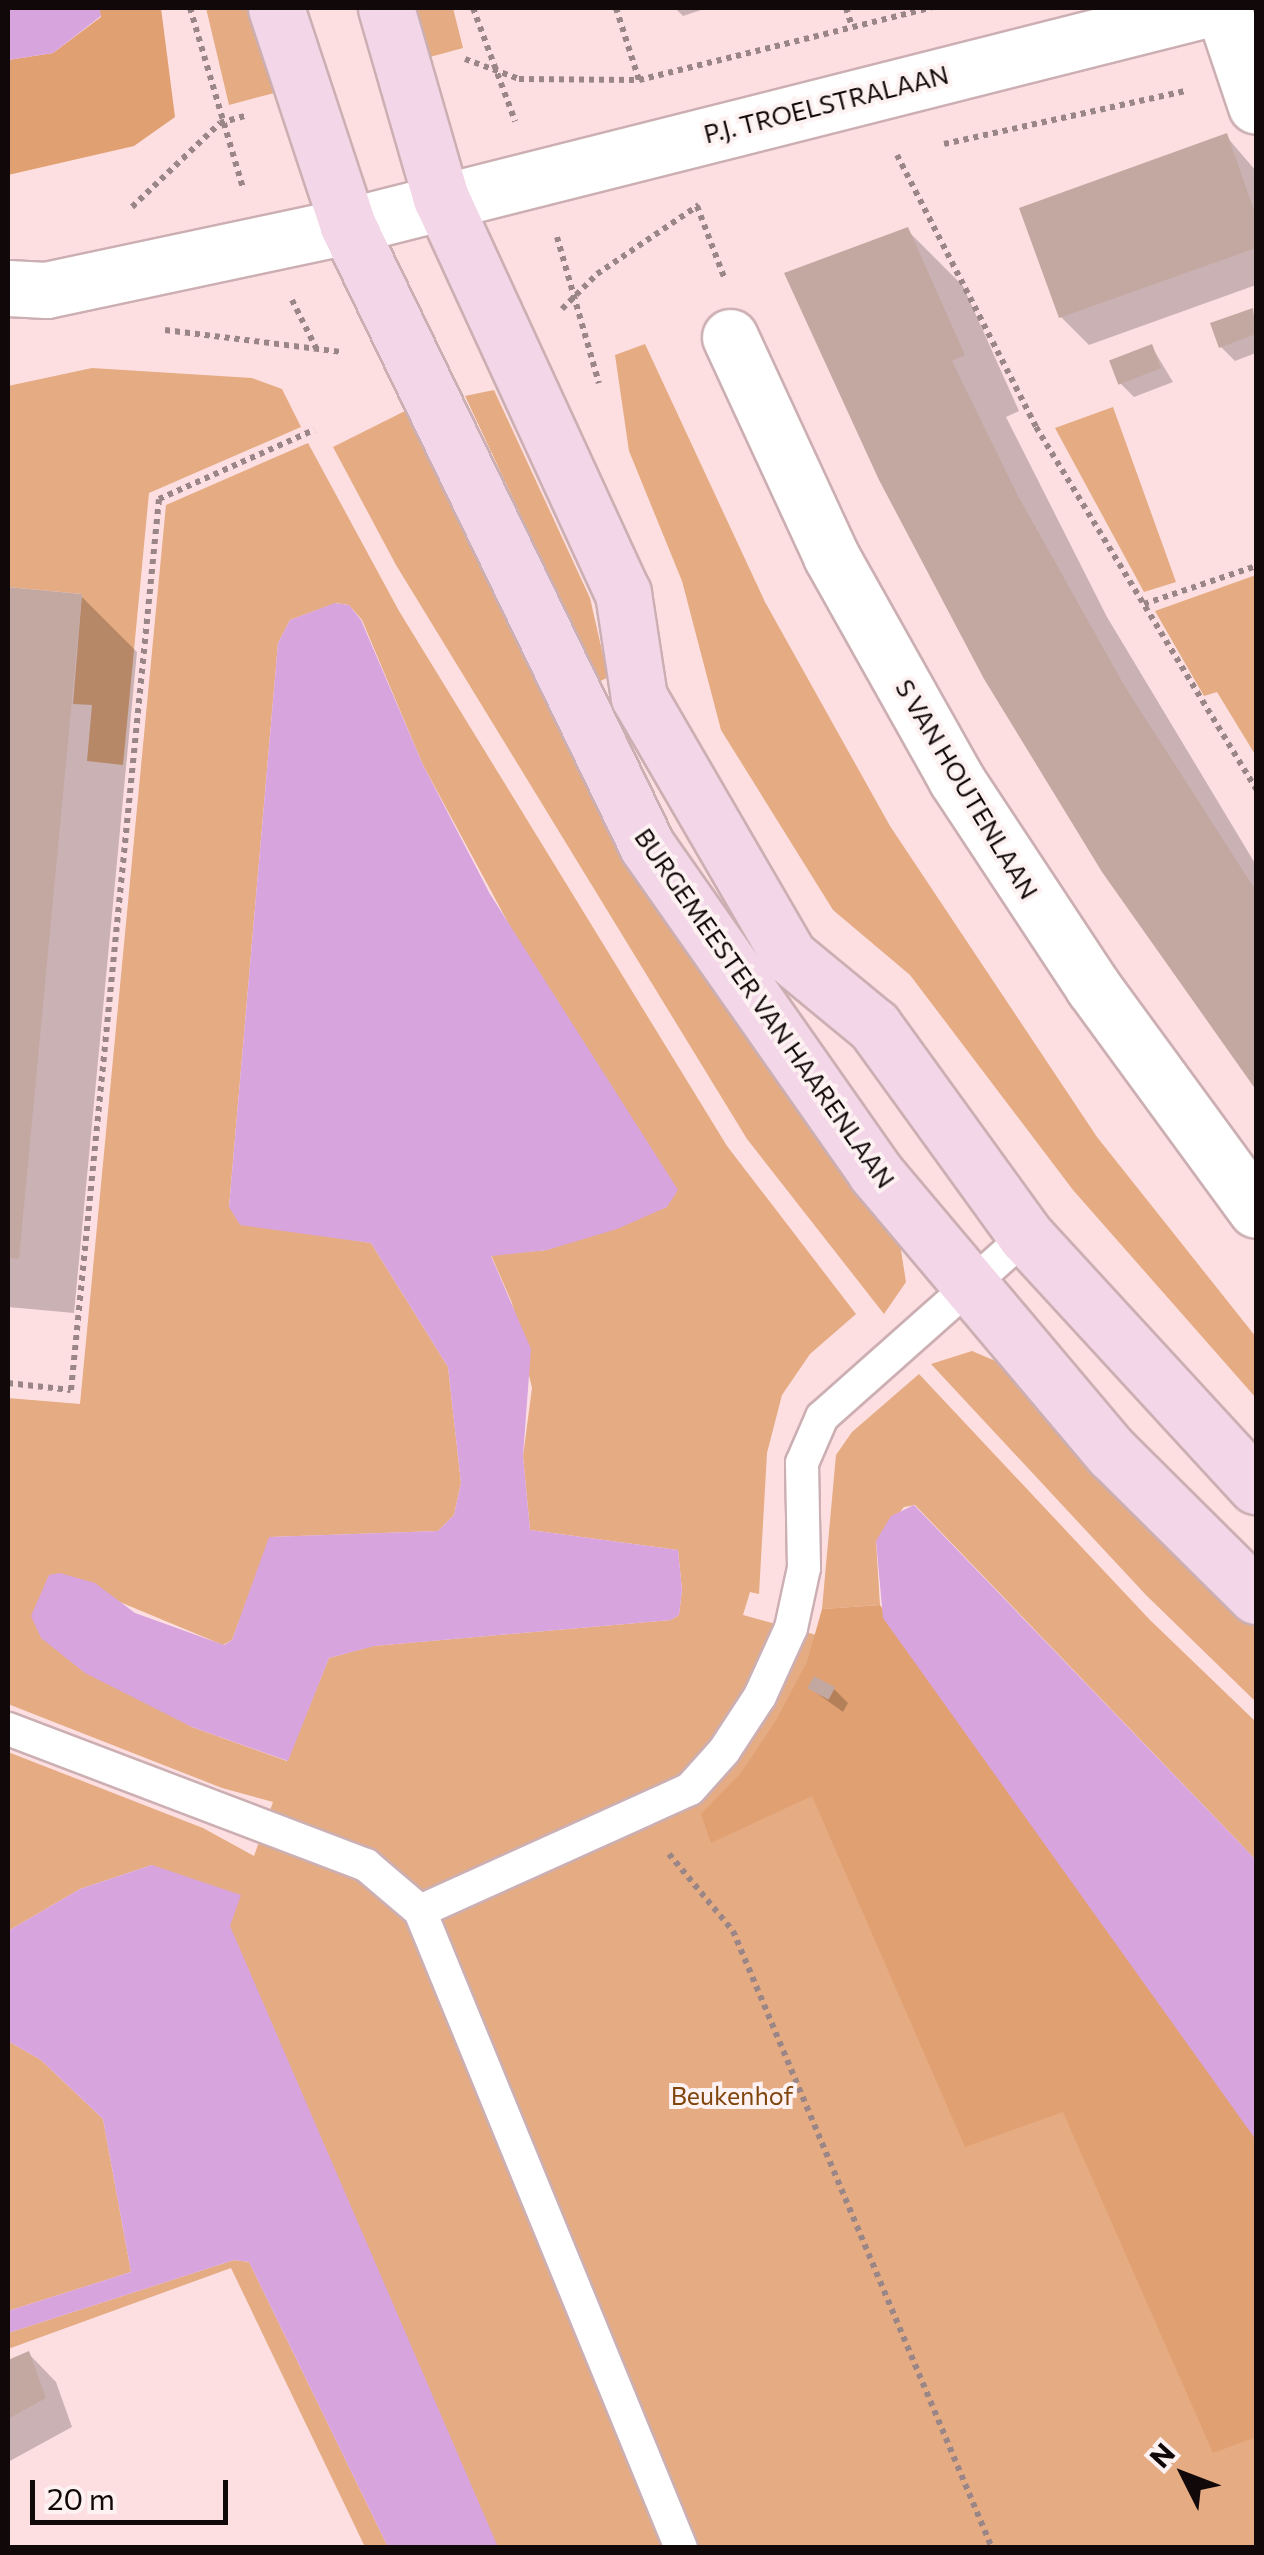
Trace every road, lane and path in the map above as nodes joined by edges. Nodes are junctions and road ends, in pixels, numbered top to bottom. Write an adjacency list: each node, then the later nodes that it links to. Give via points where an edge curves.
1 (276, 8): 22 (main road, BURGEMEESTER VAN HAARENLAAN)
2 (386, 8): 19 (main road, BURGEMEESTER VAN HAARENLAAN)
3 (473, 8): 11 (path)
4 (616, 8): 12 (path)
5 (846, 8): 10 (path)
6 (931, 8): 9 (path)
7 (1211, 8): 18 (street, P.J. TROELSTRALAAN)
8 (1224, 8): 13 (street)
9 (915, 10): 10 (path)
10 (852, 27): 12 (path)
11 (496, 70): 12 (path, via 519,79); 18 (path)
12 (640, 80)
13 (1251, 92): 14 (path)
14 (936, 146)
15 (917, 150): 16 (path)
16 (897, 155): 17 (path); 32 (path, via 1036,427)
17 (879, 160)
18 (535, 175): 19 (street, P.J. TROELSTRALAAN); 24 (path)
19 (442, 198): 22 (street); 25 (main road, BURGEMEESTER VAN HAARENLAAN)
20 (716, 201): 21 (path)
21 (697, 206): 24 (path); 27 (path, via 731,296)
22 (348, 226): 23 (street, via 46,290); 28 (main road, BURGEMEESTER VAN HAARENLAAN)
23 (8, 288)
24 (577, 295): 25 (path, via 555,316); 29 (path)
25 (497, 328): 35 (main road, BURGEMEESTER VAN HAARENLAAN, via 623,593 639,697 789,956 874,1026)
26 (154, 329): 28 (path, via 318,353)
27 (730, 337): 34 (street, S VAN HOUTENLAAN, via 831,556 956,779 1093,987)
28 (408, 350): 36 (main road, BURGEMEESTER VAN HAARENLAAN, via 647,846 874,1172)
29 (603, 403)
30 (314, 430): 37 (path, via 159,499 71,1390)
31 (1256, 566): 32 (path)
32 (1144, 604): 33 (path)
33 (1256, 789)
34 (1256, 1210)
35 (1026, 1236): 36 (lane); 38 (main road, BURGEMEESTER VAN HAARENLAAN)
36 (969, 1284): 39 (main road, BURGEMEESTER VAN HAARENLAAN, via 1112,1453); 41 (lane, via 822,1417 802,1463 804,1568 798,1598 768,1680 724,1751 690,1789)
37 (8, 1384)
38 (1256, 1486)
39 (1256, 1596)
40 (8, 1729): 42 (lane, via 366,1866)
41 (636, 1815): 42 (lane); 44 (path, via 732,1931)
42 (420, 1910): 43 (lane)
43 (681, 2548)
44 (992, 2548)

